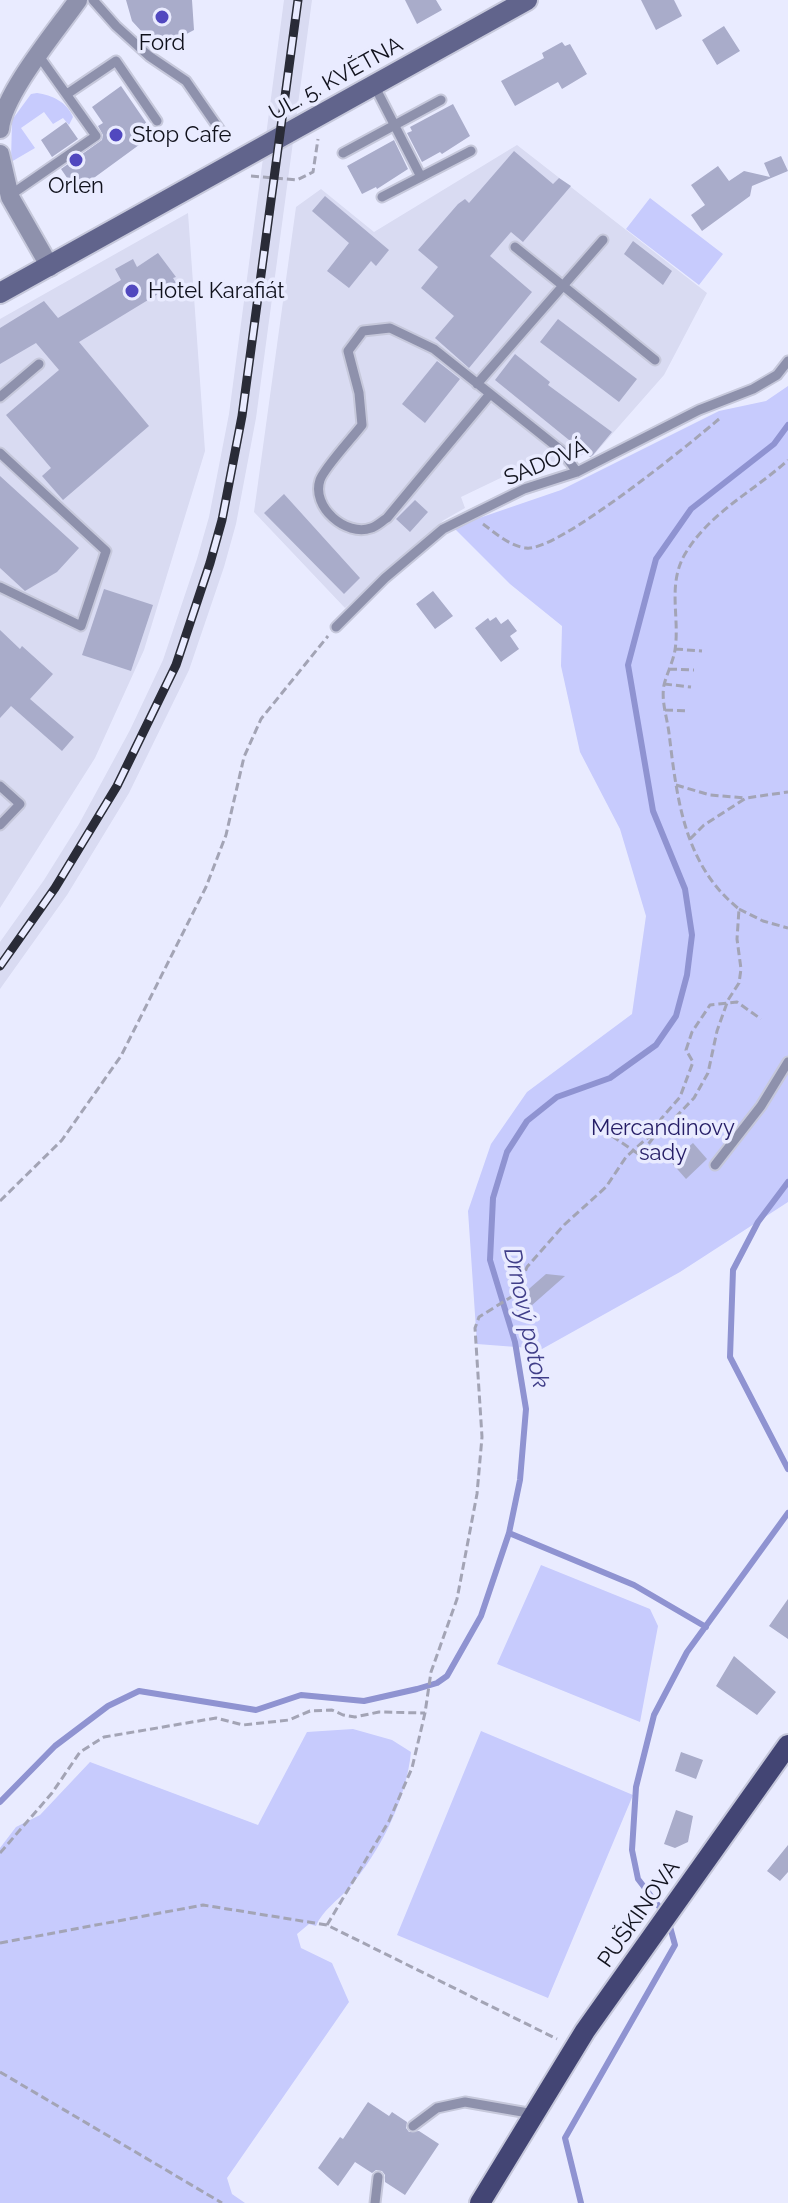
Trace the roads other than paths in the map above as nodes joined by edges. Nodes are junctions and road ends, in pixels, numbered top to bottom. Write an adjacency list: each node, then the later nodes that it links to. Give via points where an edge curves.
1 (78, 0): 4 (street)
2 (93, 0): 13 (lane, via 149,56 186,81)
3 (527, 0): 5 (street, UL. 5. KVĚTNA)
4 (39, 56): 6 (lane); 12 (street)
5 (374, 85): 11 (lane); 22 (street, UL. 5. KVĚTNA)
6 (67, 94): 9 (lane); 10 (lane, via 116,61 130,90)
7 (441, 100): 11 (lane)
8 (97, 113): 9 (lane)
9 (85, 121): 18 (lane, via 96,136)
10 (157, 121)
11 (394, 125): 15 (lane); 17 (lane)
12 (0, 129)
13 (222, 133)
14 (471, 151): 17 (lane)
15 (343, 153)
16 (0, 154): 18 (street)
17 (421, 177): 19 (lane)
18 (5, 194): 22 (street)
19 (382, 197)
20 (603, 240): 23 (lane)
21 (515, 247): 23 (lane)
22 (50, 267): 24 (street, UL. 5. KVĚTNA)
23 (563, 286): 25 (lane); 28 (lane)
24 (0, 293)
25 (655, 360)
26 (788, 361): 32 (lane, SADOVÁ, via 777,375 753,389 699,410)
27 (39, 364): 30 (lane)
28 (477, 384): 29 (lane); 29 (lane, via 434,349 390,328 363,331 348,351 362,425 320,480 320,499 330,517 350,528 369,529 387,518)
29 (490, 394): 32 (lane, via 562,451)
30 (0, 397)
31 (0, 453): 33 (lane, via 106,551 81,626)
32 (577, 472): 34 (lane, SADOVÁ, via 524,489 443,529)
33 (0, 587)
34 (336, 627)
35 (0, 786): 36 (lane, via 20,804)
36 (0, 825)
37 (788, 1062): 38 (lane)
38 (715, 1165)
39 (788, 1745): 40 (main road, PUŠKINOVA)
40 (534, 2114): 41 (lane, via 465,2102 437,2108); 44 (main road, PUŠKINOVA)
41 (413, 2126)
42 (378, 2177): 43 (lane)
43 (375, 2203)
44 (480, 2203)

